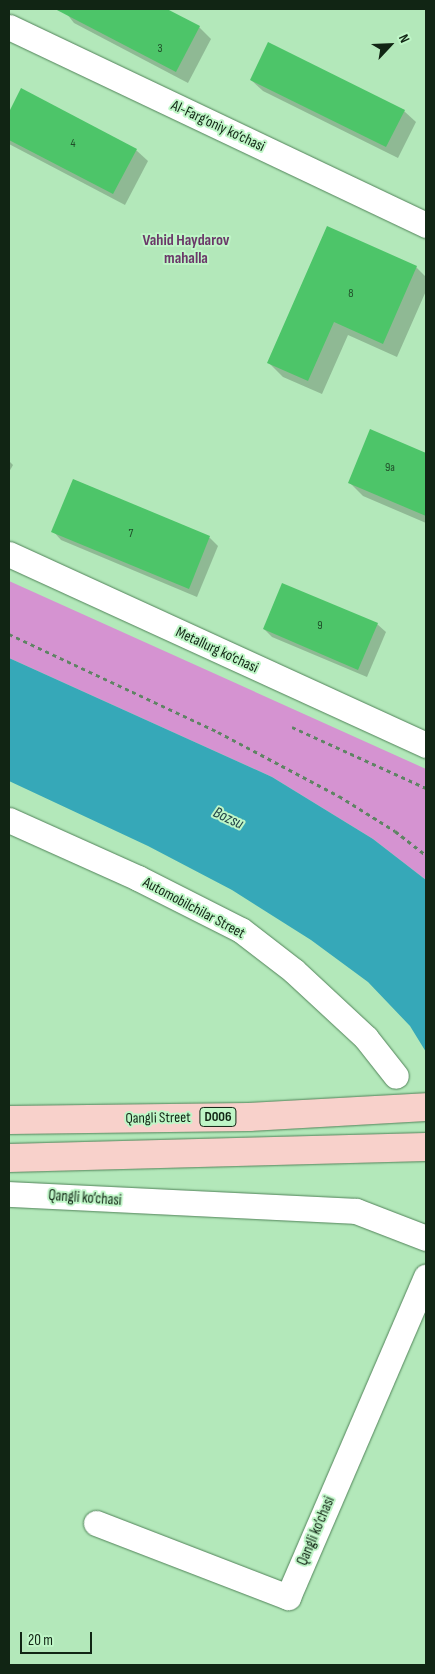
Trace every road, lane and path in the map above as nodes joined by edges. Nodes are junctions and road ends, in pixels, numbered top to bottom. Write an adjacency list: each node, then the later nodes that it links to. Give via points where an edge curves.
1 (9, 27): 2 (street, Al-Farg‘oniy ko‘chasi)
2 (426, 225)
3 (9, 554): 6 (street, Metallurg ko‘chasi)
4 (9, 634): 9 (path, via 218,732 331,791 396,831)
5 (292, 728): 7 (path)
6 (426, 745)
7 (426, 788)
8 (9, 820): 10 (street, Automobilchilar Street, via 138,878 241,930 294,972 366,1038)
9 (426, 855)
10 (396, 1076)
11 (426, 1107): 12 (main road, Qangli Street / D006, via 249,1117)
12 (9, 1120)
13 (426, 1147): 14 (main road)
14 (9, 1158)
15 (9, 1194): 16 (street, Qangli ko‘chasi, via 356,1211)
16 (426, 1238)
17 (426, 1276): 18 (street, Qangli ko‘chasi, via 288,1597)
18 (96, 1523)

